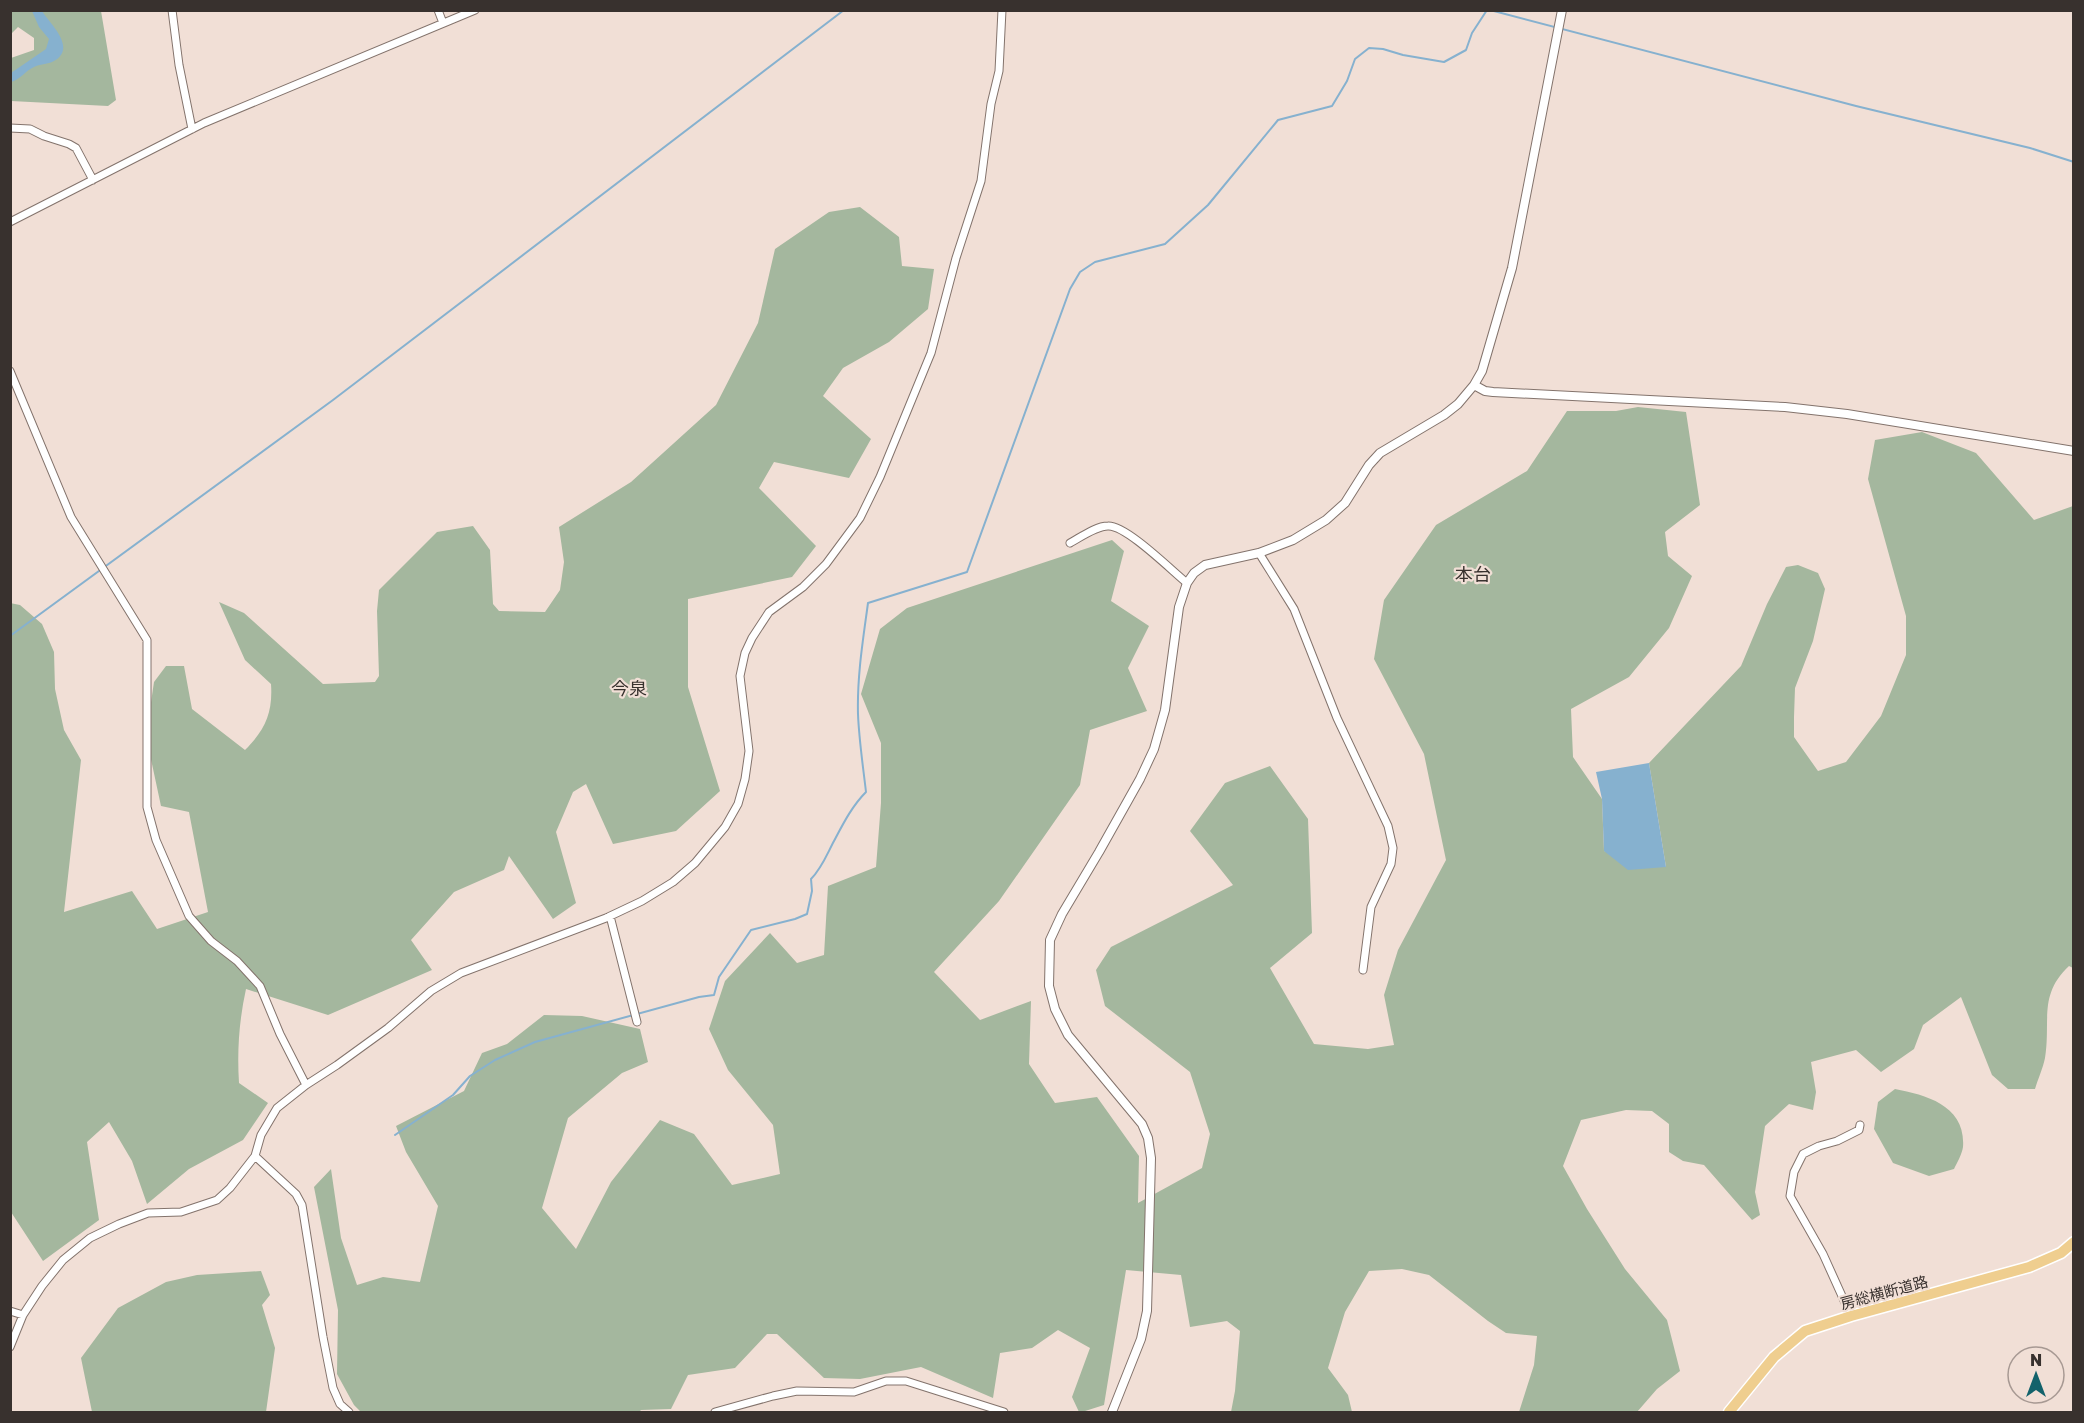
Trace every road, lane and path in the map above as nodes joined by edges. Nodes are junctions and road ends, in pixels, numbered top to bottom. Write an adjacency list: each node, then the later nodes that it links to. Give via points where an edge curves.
1 (172, 10): 8 (street)
2 (438, 10): 6 (street)
3 (474, 10): 6 (street)
4 (1002, 10): 18 (street, via 999,71 981,181 931,353 880,477 860,518 826,564 769,612 748,645 740,676 749,751 738,804 725,827 706,852 673,882)
5 (1562, 13): 13 (street, via 1512,268 1482,371)
6 (443, 23): 8 (street)
7 (10, 128): 9 (street, via 30,129 69,144)
8 (192, 129): 9 (street)
9 (93, 180): 10 (street)
10 (10, 222)
11 (10, 371): 12 (street)
12 (13, 384): 21 (street, via 71,517 147,640 147,807 156,840 189,916 260,986)
13 (1474, 385): 14 (street, via 1492,392 1773,406); 16 (street, via 1444,415 1380,453 1345,503 1326,520 1293,540)
14 (2073, 451)
15 (1070, 543): 17 (street, via 1109,525 1124,530)
16 (1259, 553): 17 (street, via 1205,565); 19 (street, via 1294,609 1337,718 1388,826 1393,848 1391,864 1371,907)
17 (1187, 583): 32 (street, via 1179,607 1165,710 1154,748 1050,940 1049,986 1055,1009 1068,1035 1142,1124 1151,1158 1147,1311 1141,1339)
18 (610, 916): 20 (street); 21 (street, via 461,974 431,991 363,1047)
19 (1363, 970)
20 (637, 1023)
21 (306, 1085): 23 (street, via 277,1108 261,1135)
22 (1860, 1125): 27 (street, via 1859,1130 1803,1154 1794,1172 1790,1196 1823,1254)
23 (255, 1156): 26 (street, via 217,1200 181,1212 148,1213 90,1238 63,1260); 29 (street, via 296,1194 302,1205 333,1388)
24 (2073, 1242): 27 (highway, 房総横断道路, via 2061,1253 2029,1267)
25 (10, 1311): 26 (street)
26 (23, 1315): 28 (street)
27 (1851, 1316): 33 (highway, 房総横断道路, via 1805,1331 1774,1358)
28 (10, 1347)
29 (349, 1413)
30 (715, 1413): 31 (street, via 797,1391 854,1392 894,1380)
31 (1004, 1413)
32 (1112, 1413)
33 (1729, 1413)

